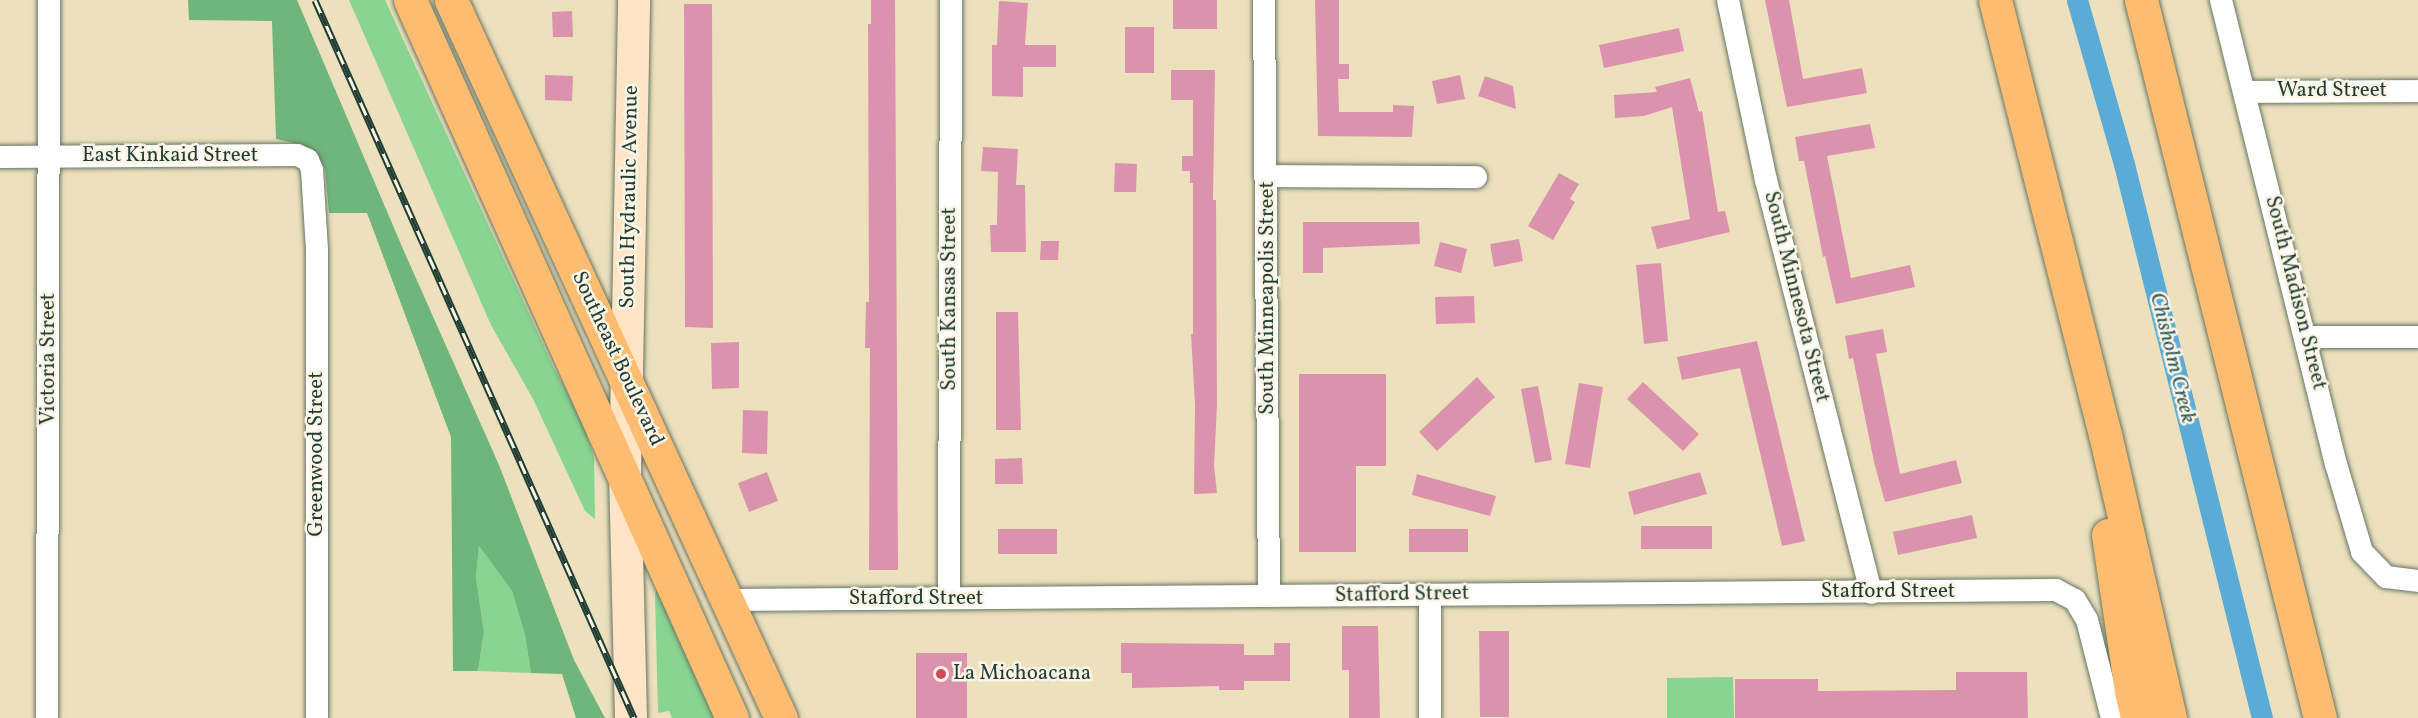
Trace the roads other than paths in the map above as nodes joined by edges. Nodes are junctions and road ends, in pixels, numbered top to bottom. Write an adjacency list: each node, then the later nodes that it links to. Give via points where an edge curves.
1 (49, 0): 14 (street, Victoria Street)
2 (410, 0): 23 (main road, Southeast Boulevard)
3 (452, 0): 20 (main road, Southeast Boulevard)
4 (634, 0): 20 (street, South Hydraulic Avenue)
5 (951, 0): 28 (street, South Kansas Street)
6 (1264, 0): 15 (street, South Minneapolis Street)
7 (1728, 0): 25 (street, South Minnesota Street, via 1766,180)
8 (1995, 0): 21 (main road)
9 (2140, 0): 22 (main road)
10 (2222, 0): 12 (street, South Madison Street)
11 (2418, 91): 12 (street, Ward Street)
12 (2246, 92): 18 (street, South Madison Street)
13 (0, 157): 14 (street, East Kinkaid Street)
14 (50, 157): 17 (street, East Kinkaid Street, via 297,155 308,160); 30 (street, Victoria Street)
15 (1267, 176): 16 (street); 27 (street, South Minneapolis Street)
16 (1476, 177)
17 (313, 190): 31 (street, Greenwood Street, via 317,250)
18 (2306, 337): 19 (street); 24 (street, South Madison Street, via 2336,465 2362,552 2386,577)
19 (2418, 337)
20 (627, 379): 23 (street, South Hydraulic Avenue); 29 (main road, Southeast Boulevard)
21 (2105, 434): 37 (main road, via 2107,525); 38 (main road)
22 (2254, 463): 39 (main road); 40 (main road)
23 (625, 475): 32 (street, South Hydraulic Avenue); 33 (main road, Southeast Boulevard)
24 (2418, 581)
25 (1871, 593): 26 (street, Stafford Street); 36 (street, Stafford Street, via 2056,590 2075,600 2087,620)
26 (1430, 595): 27 (street, Stafford Street); 35 (street)
27 (1269, 596): 28 (street, Stafford Street)
28 (949, 598): 29 (street, Stafford Street)
29 (727, 600): 34 (main road, Southeast Boulevard)
30 (47, 718)
31 (317, 718)
32 (632, 718)
33 (732, 718)
34 (781, 718)
35 (1430, 718)
36 (2112, 718)
37 (2137, 718)
38 (2170, 718)
39 (2320, 718)
40 (2340, 718)

